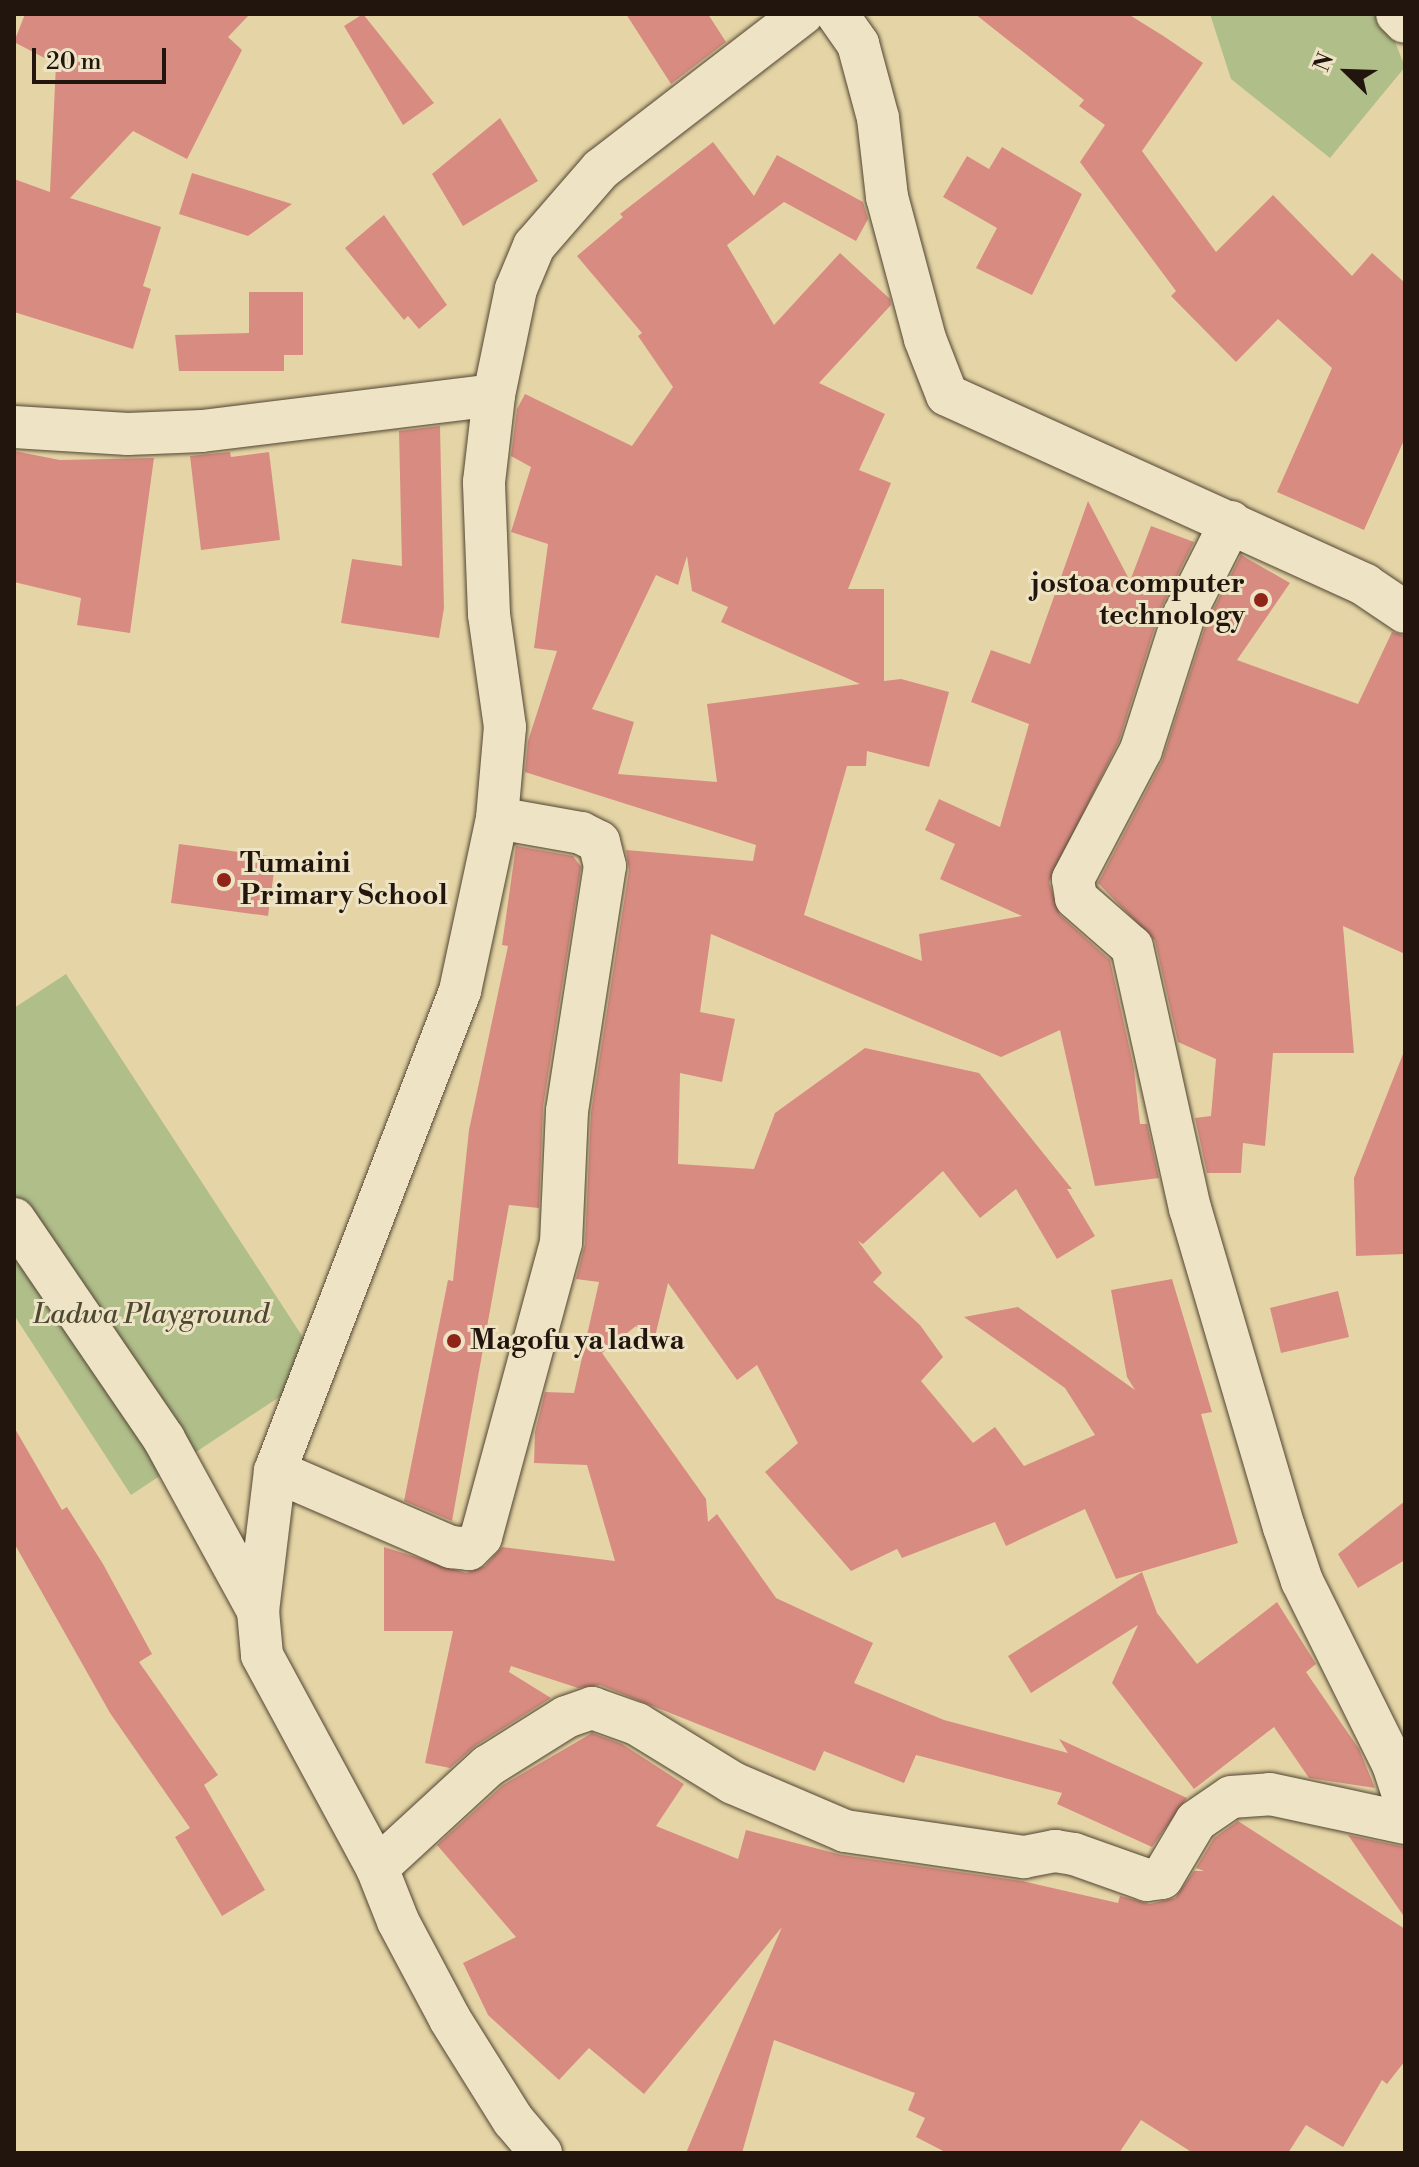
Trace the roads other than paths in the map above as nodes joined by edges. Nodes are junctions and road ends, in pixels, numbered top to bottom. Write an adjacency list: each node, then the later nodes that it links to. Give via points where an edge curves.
1 (802, 14): 5 (street, via 601,169 562,211 534,246 516,289)
2 (837, 14): 7 (street, via 858,44 878,118 887,197 925,339 947,395)
3 (1397, 14): 4 (street)
4 (1405, 22)
5 (494, 395): 6 (street, via 202,431 128,434); 9 (street, via 484,482 489,614 505,727)
6 (14, 427)
7 (1231, 522): 8 (street, via 1365,585); 13 (street, via 1184,615 1141,750 1073,879 1076,898 1132,947 1190,1208 1284,1527 1302,1581 1393,1764)
8 (1405, 612)
9 (497, 818): 11 (street, via 460,991); 11 (street, via 581,833 599,842 605,866 567,1111 561,1243 481,1537 469,1549 451,1547)
10 (14, 1219): 12 (street, via 164,1439)
11 (275, 1471): 12 (street)
12 (258, 1611): 15 (street, via 262,1655)
13 (1405, 1802)
14 (1405, 1823): 15 (street, via 1270,1794 1231,1797 1196,1821 1162,1878 1147,1880 1055,1851 1024,1857 845,1831 733,1783 637,1724 592,1708 566,1717 488,1766)
15 (377, 1868): 16 (street, via 398,1921 450,2019 513,2120)
16 (541, 2153)

